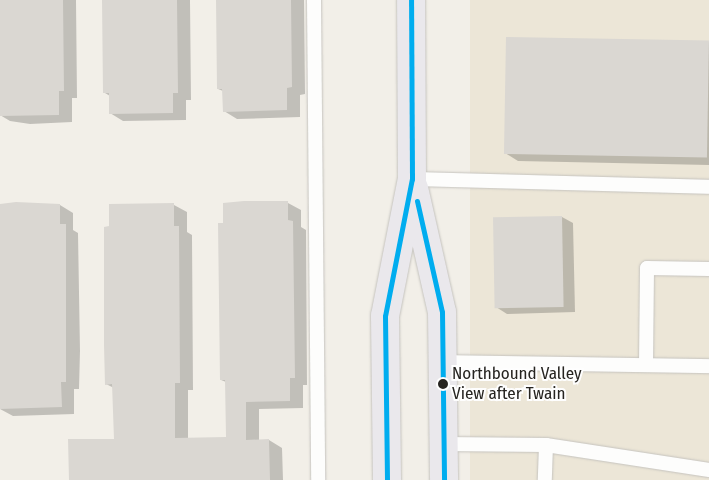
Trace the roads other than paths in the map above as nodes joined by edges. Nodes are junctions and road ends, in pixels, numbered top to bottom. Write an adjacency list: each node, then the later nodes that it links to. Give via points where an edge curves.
1 (314, 0): 12 (lane)
2 (411, 0): 3 (main road)
3 (412, 179): 4 (lane); 6 (main road, via 442,312); 13 (main road, via 385,316)
4 (709, 187)
5 (709, 269): 7 (lane, via 647,268)
6 (443, 362): 7 (lane); 9 (main road)
7 (646, 365): 8 (lane)
8 (709, 366)
9 (444, 444): 10 (lane); 14 (main road)
10 (546, 445): 11 (lane); 15 (lane)
11 (709, 470)
12 (318, 480)
13 (387, 480)
14 (444, 480)
15 (545, 480)

